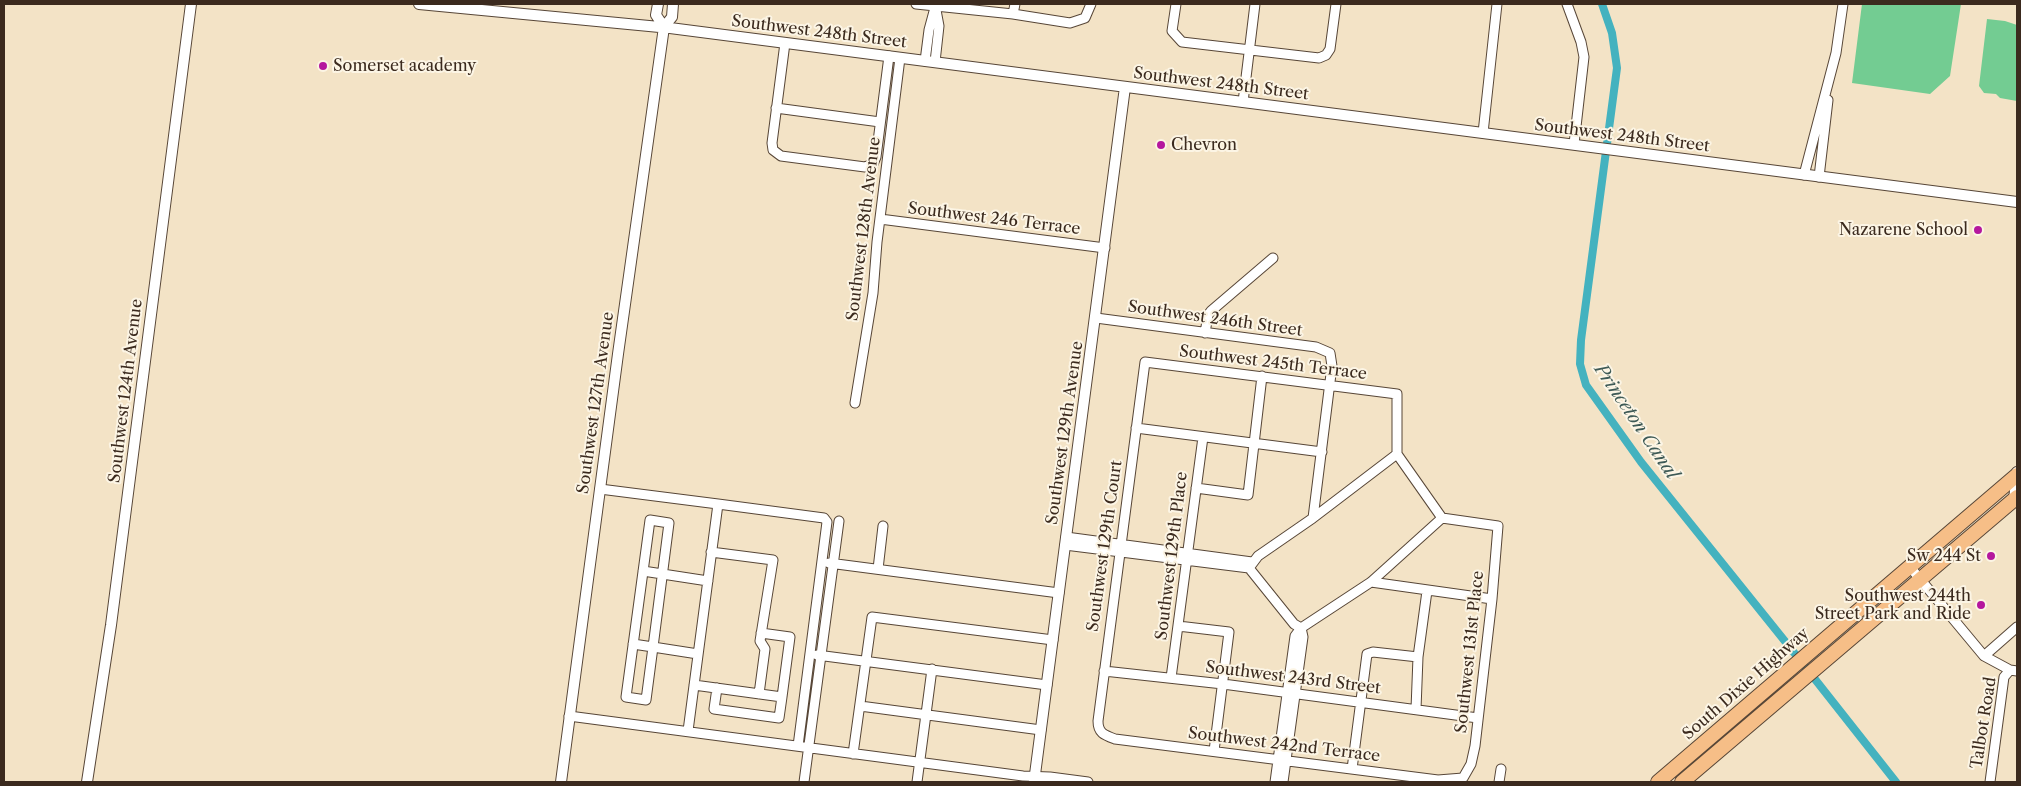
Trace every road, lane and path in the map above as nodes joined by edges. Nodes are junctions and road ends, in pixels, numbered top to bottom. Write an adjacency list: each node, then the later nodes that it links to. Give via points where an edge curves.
1 (191, 4): 117 (street, Southwest 124th Avenue, via 111,625)
2 (419, 4): 16 (street, Southwest 248th Street)
3 (658, 4): 16 (street, Southwest 127th Avenue, via 656,14)
4 (673, 4): 16 (street, Southwest 127th Avenue, via 672,17)
5 (916, 4): 14 (street)
6 (1015, 4): 15 (street)
7 (1092, 4): 15 (street, via 1085,18 1070,23)
8 (1176, 4): 18 (street, via 1172,31 1182,42)
9 (1255, 4): 18 (street)
10 (1336, 4): 18 (street, via 1330,49 1326,55 1319,58)
11 (1497, 4): 27 (street)
12 (1567, 4): 28 (street, via 1584,56)
13 (1843, 4): 22 (street)
14 (936, 5): 15 (street); 21 (street, via 929,30)
15 (1014, 14)
16 (664, 27): 17 (street, Southwest 248th Street); 49 (street, Southwest 127th Avenue)
17 (785, 43): 19 (street, Southwest 248th Street); 25 (street)
18 (1249, 50): 24 (street)
19 (889, 56): 20 (street, Southwest 248th Street); 26 (street)
20 (900, 58): 21 (street, Southwest 248th Street); 32 (street, Southwest 128th Avenue)
21 (930, 62): 23 (street, Southwest 248th Street)
22 (1829, 85): 29 (street); 30 (street)
23 (1125, 87): 24 (street, Southwest 248th Street); 33 (street, Southwest 129th Avenue)
24 (1243, 102): 27 (street, Southwest 248th Street)
25 (776, 108): 26 (street); 26 (street, via 772,143 775,153 781,156 865,167 872,165)
26 (880, 122)
27 (1483, 133): 28 (street, Southwest 248th Street)
28 (1574, 144): 29 (street, Southwest 248th Street)
29 (1804, 175): 30 (street, Southwest 248th Street)
30 (1819, 177): 31 (street, Southwest 248th Street)
31 (2017, 202)
32 (880, 219): 33 (street, Southwest 246 Terrace); 40 (street, Southwest 128th Avenue, via 873,293)
33 (1105, 248): 35 (street, Southwest 129th Avenue)
34 (1273, 258): 36 (street, via 1211,311)
35 (1096, 318): 36 (street, Southwest 246th Street); 56 (street, Southwest 129th Avenue)
36 (1205, 332): 39 (street, Southwest 246th Street, via 1316,348 1330,354)
37 (1145, 362): 38 (street, Southwest 245th Terrace); 41 (street, Southwest 129th Court)
38 (1262, 376): 39 (street, Southwest 245th Terrace); 43 (street)
39 (1330, 386): 44 (street); 45 (street, Southwest 245th Terrace, via 1397,394)
40 (855, 402)
41 (1136, 428): 42 (street); 57 (street, Southwest 129th Court)
42 (1203, 437): 43 (street); 48 (street, Southwest 129th Place)
43 (1254, 444): 44 (street); 48 (street, via 1248,495)
44 (1322, 452): 52 (street)
45 (1397, 454): 52 (street); 53 (street)
46 (2017, 470): 47 (street)
47 (2017, 475): 50 (street); 63 (highway, South Dixie Highway)
48 (1196, 488): 59 (street, Southwest 129th Place)
49 (600, 489): 51 (street); 101 (street, Southwest 127th Avenue)
50 (2015, 499): 67 (highway, South Dixie Highway)
51 (718, 504): 58 (street); 60 (street, via 824,518 827,522)
52 (1313, 518): 62 (street)
53 (1442, 518): 69 (street); 72 (street, Southwest 131st Place, via 1498,526)
54 (839, 521): 61 (street)
55 (884, 526): 64 (street)
56 (1066, 541): 57 (street); 71 (street, Southwest 129th Avenue)
57 (1120, 548): 59 (street); 88 (street, Southwest 129th Court)
58 (711, 552): 68 (street); 76 (street, via 772,560)
59 (1187, 557): 62 (street); 73 (street, Southwest 129th Place)
60 (823, 562): 61 (street); 81 (street)
61 (834, 563): 64 (street); 82 (street)
62 (1250, 565): 75 (street, via 1294,624)
63 (1910, 567): 67 (street); 103 (highway, South Dixie Highway)
64 (878, 569): 71 (street)
65 (643, 572): 66 (street); 66 (street, via 650,520 669,523); 78 (street)
66 (663, 574): 68 (street); 79 (street)
67 (1920, 579): 83 (street); 127 (highway, South Dixie Highway)
68 (708, 581): 80 (street)
69 (1371, 582): 70 (street); 75 (street)
70 (1427, 591): 72 (street); 84 (street)
71 (1059, 593): 77 (street, Southwest 129th Avenue)
72 (1492, 600): 102 (street, Southwest 131st Place)
73 (1178, 626): 89 (street, Southwest 129th Place); 90 (street, via 1229,632)
74 (2017, 627): 83 (street)
75 (1301, 628): 94 (street, via 1303,637)
76 (761, 633): 95 (street, via 760,641 765,649); 96 (street, via 790,637)
77 (1053, 640): 85 (street, via 872,616); 92 (street, Southwest 129th Avenue)
78 (633, 644): 79 (street); 79 (street, via 626,697 646,700)
79 (653, 647): 80 (street)
80 (698, 654): 91 (street)
81 (810, 654): 82 (street); 107 (street)
82 (821, 656): 85 (street); 108 (street)
83 (1984, 656): 87 (street)
84 (1418, 657): 97 (street, via 1369,652 1365,661); 99 (street)
85 (866, 661): 86 (street); 98 (street)
86 (932, 669): 92 (street); 100 (street)
87 (2014, 670): 128 (street, Talbot Road, via 2004,677)
88 (1104, 671): 89 (street, Southwest 243rd Street); 106 (street, Southwest 129th Court, via 1098,720)
89 (1171, 678): 90 (street, Southwest 243rd Street)
90 (1223, 684): 94 (street, Southwest 243rd Street); 109 (street)
91 (694, 685): 93 (street); 105 (street)
92 (1047, 685): 104 (street, Southwest 129th Avenue)
93 (717, 688): 95 (street); 96 (street, via 714,709 779,718)
94 (1292, 693): 97 (street, Southwest 243rd Street); 111 (street)
95 (759, 694): 96 (street)
96 (782, 697)
97 (1361, 702): 99 (street, Southwest 243rd Street); 114 (street)
98 (860, 706): 100 (street); 110 (street)
99 (1416, 709): 102 (street, Southwest 243rd Street)
100 (926, 715): 104 (street); 112 (street)
101 (570, 716): 105 (street); 118 (street, Southwest 127th Avenue)
102 (1478, 718): 115 (street, Southwest 131st Place, via 1474,755)
103 (1725, 725): 125 (highway, South Dixie Highway); 126 (highway, via 1724,736)
104 (1041, 730): 116 (street, Southwest 129th Avenue)
105 (688, 731): 107 (street)
106 (1102, 734): 109 (street, Southwest 242nd Terrace)
107 (798, 746): 108 (street)
108 (809, 748): 110 (street); 119 (street)
109 (1214, 751): 111 (street, Southwest 242nd Terrace)
110 (853, 754): 112 (street)
111 (1282, 760): 114 (street, Southwest 242nd Terrace); 122 (street); 123 (street)
112 (920, 762): 116 (street); 120 (street)
113 (1501, 769): 124 (street)
114 (1352, 770): 115 (street, Southwest 242nd Terrace, via 1438,780)
115 (1463, 778)
116 (1034, 779): 121 (street)
117 (87, 782)
118 (561, 782)
119 (804, 782)
120 (917, 782)
121 (1088, 782)
122 (1275, 782)
123 (1283, 782)
124 (1499, 782)
125 (1658, 782)
126 (1670, 782)
127 (1682, 782)
128 (1990, 782)

